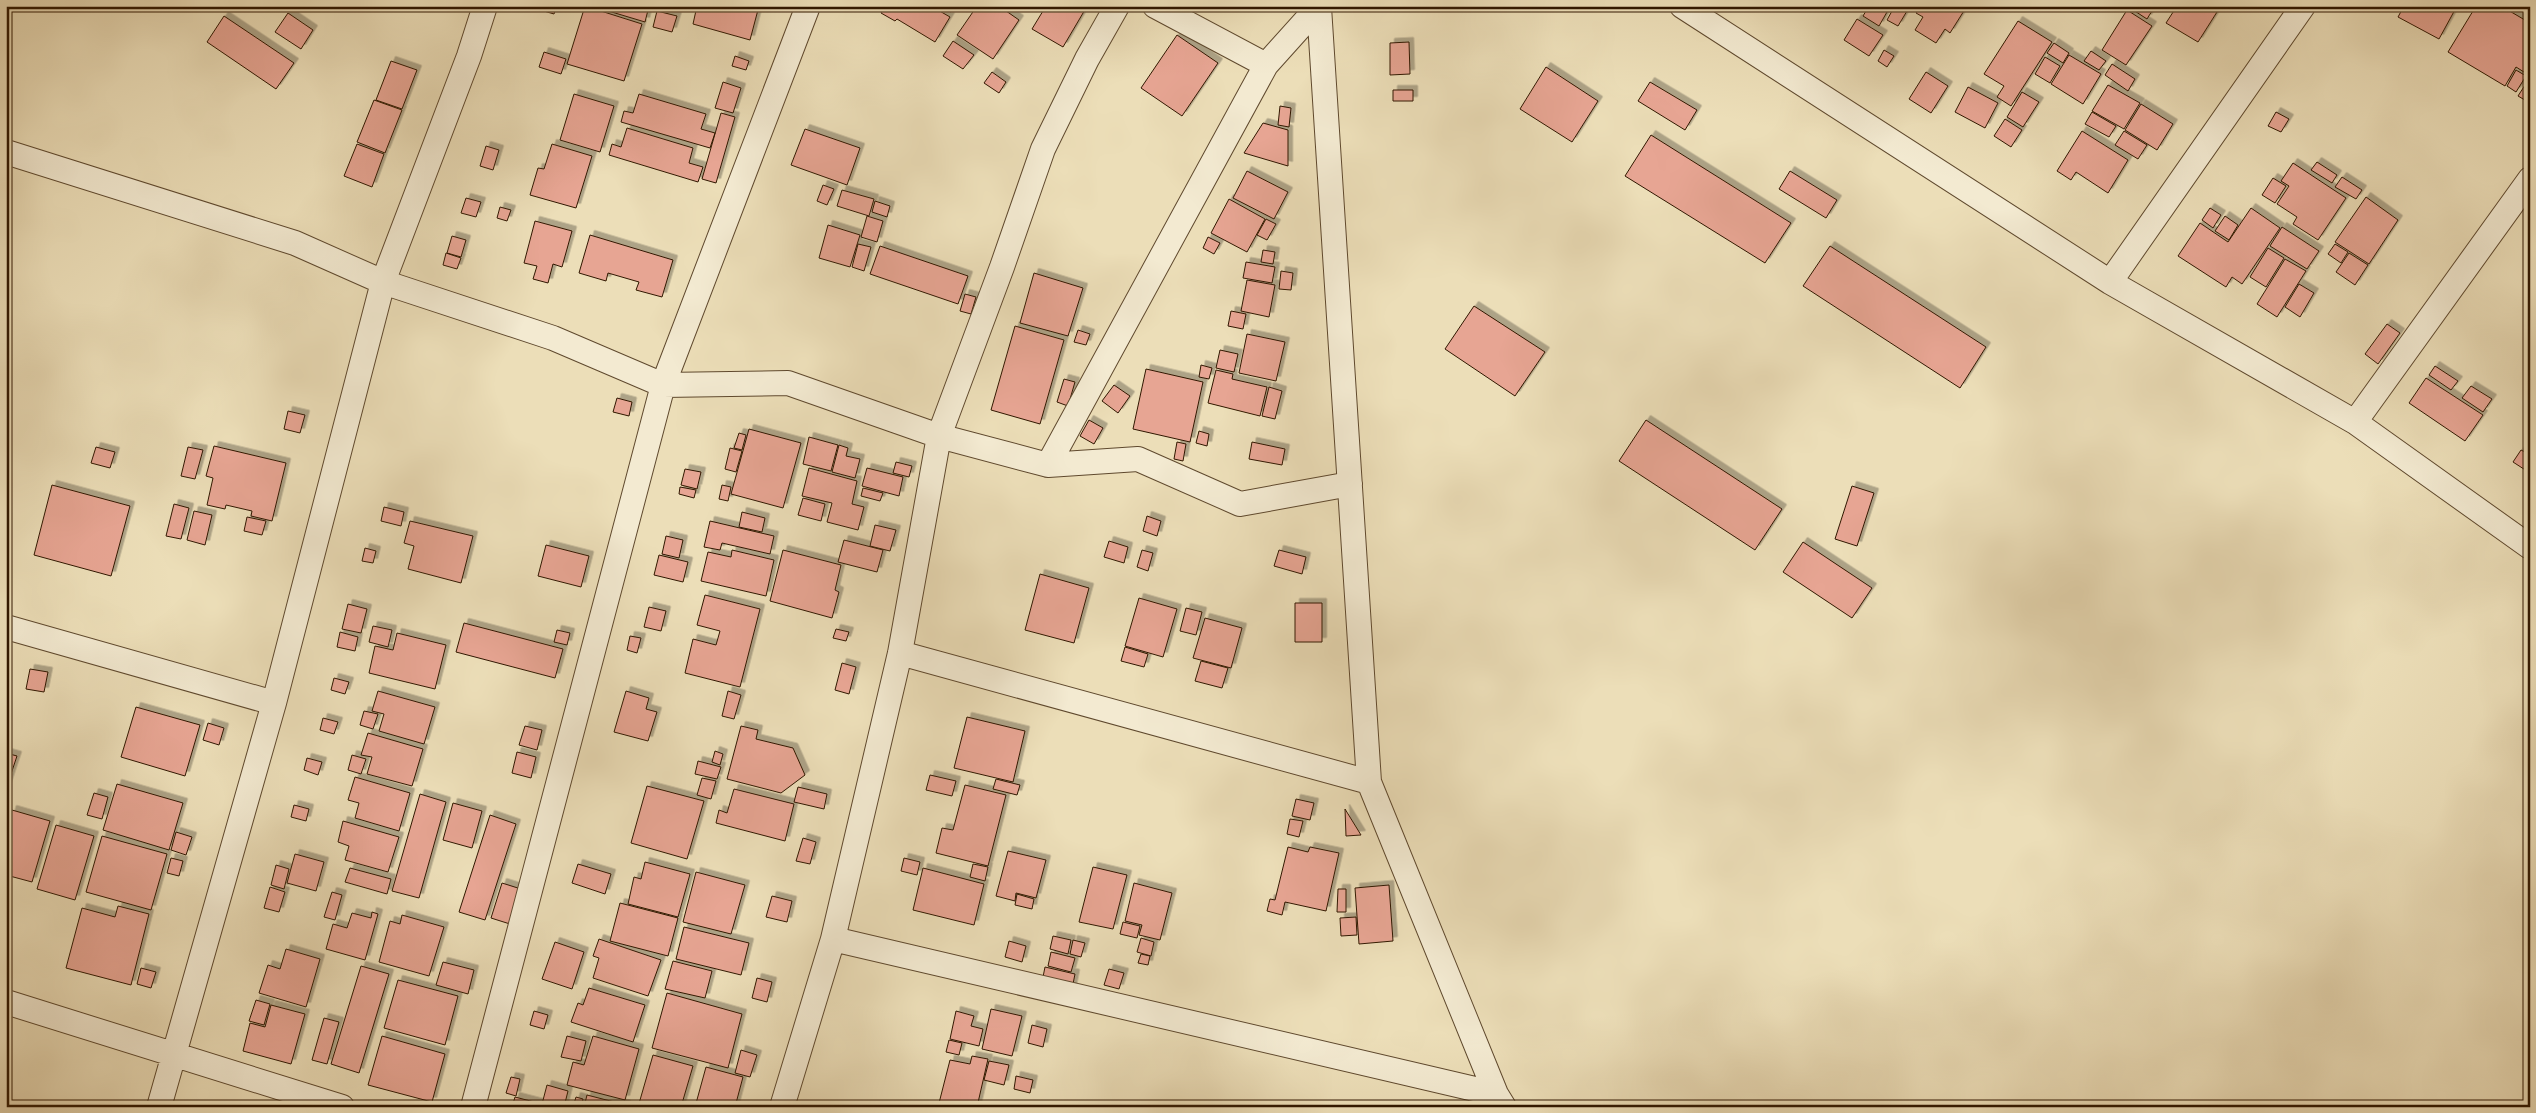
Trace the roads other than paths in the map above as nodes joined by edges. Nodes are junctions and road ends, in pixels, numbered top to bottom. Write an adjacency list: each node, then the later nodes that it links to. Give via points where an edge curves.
1 (485, 6): 11 (street, via 470,56)
2 (808, 6): 13 (street)
3 (1117, 6): 15 (street, via 1087,58 1043,149)
4 (1155, 6): 8 (street)
5 (1682, 6): 12 (street)
6 (1319, 7): 8 (street); 17 (street)
7 (2298, 8): 12 (street)
8 (1266, 65): 16 (street)
9 (6, 152): 11 (street, via 295,243)
10 (2530, 179): 14 (street)
11 (383, 282): 13 (street, via 553,338); 21 (street)
12 (2110, 282): 14 (street)
13 (663, 385): 15 (street, via 788,383); 29 (street)
14 (2355, 422): 18 (street)
15 (939, 436): 16 (street); 20 (street)
16 (1048, 465): 17 (street, via 1138,458 1240,504)
17 (1350, 484): 22 (street)
18 (2530, 547)
19 (6, 627): 21 (street)
20 (900, 653): 22 (street); 23 (street)
21 (274, 703): 25 (street)
22 (1368, 782): 26 (street)
23 (833, 939): 26 (street); 30 (street)
24 (6, 1002): 25 (street)
25 (172, 1054): 27 (street); 28 (street)
26 (1500, 1100)
27 (159, 1107)
28 (342, 1107)
29 (473, 1107)
30 (782, 1107)

